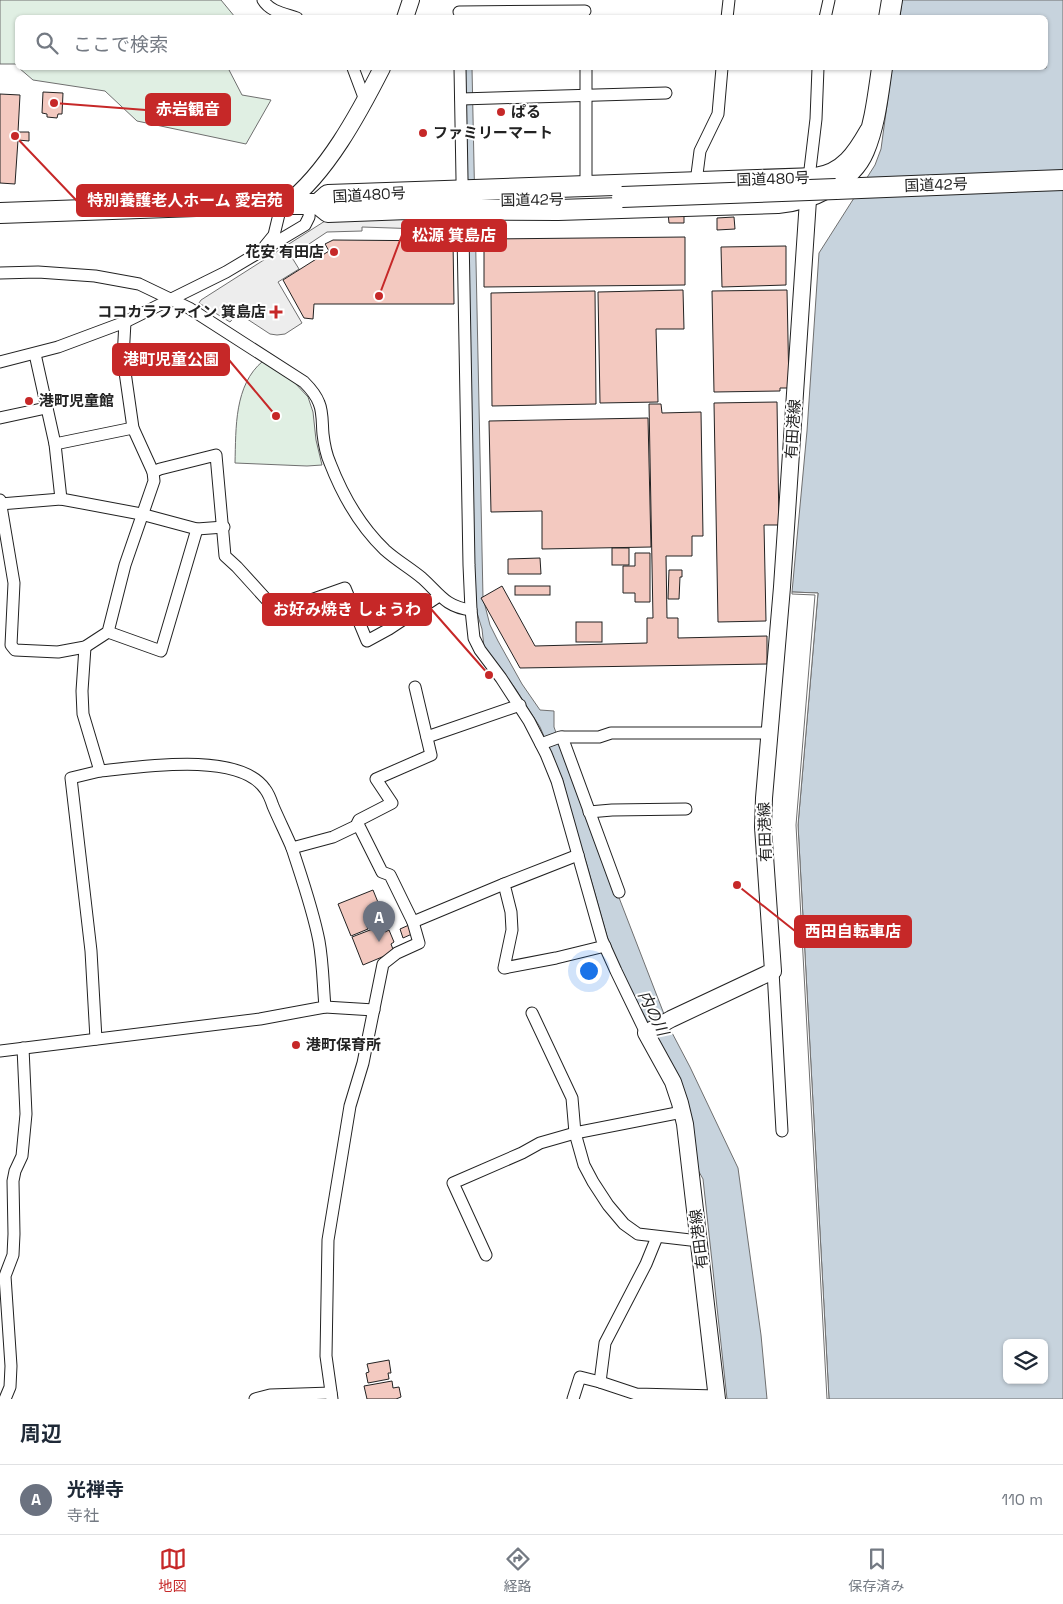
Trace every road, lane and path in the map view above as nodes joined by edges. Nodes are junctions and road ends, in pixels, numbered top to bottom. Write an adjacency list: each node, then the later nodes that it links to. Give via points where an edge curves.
1 (263, 0): 8 (street, via 276,11)
2 (412, 0): 9 (main road)
3 (459, 0): 10 (street)
4 (729, 0): 11 (street)
5 (892, 0): 13 (highway)
6 (826, 1): 12 (street)
7 (585, 9): 10 (street)
8 (288, 15)
9 (406, 15)
10 (459, 15)
11 (727, 15)
12 (825, 15)
13 (890, 15)
14 (354, 70): 24 (street)
15 (381, 70): 24 (main road)
16 (460, 70): 23 (street)
17 (586, 70): 22 (street)
18 (722, 70): 27 (street, via 718,114 700,152)
19 (818, 70): 29 (street)
20 (882, 70): 29 (highway, 国道480号, via 865,150 850,171 829,186)
21 (666, 93): 22 (street)
22 (587, 96): 23 (street); 28 (street)
23 (461, 99): 30 (street)
24 (365, 100): 25 (main road)
25 (319, 172): 31 (main road); 32 (main road)
26 (1063, 180): 30 (highway, 国道42号, bridge)
27 (699, 182): 28 (highway, 国道480号); 29 (highway, 国道480号); 33 (street)
28 (586, 186): 30 (highway, 国道480号)
29 (808, 187): 33 (highway, 国道480号, via 778,202); 57 (main road, 有田港線, via 782,587)
30 (463, 201): 32 (highway, 国道42号); 33 (highway, 国道480号, via 558,210); 52 (street)
31 (286, 204): 32 (highway, 国道42号); 34 (highway, 国道42号); 35 (street, via 280,210 274,235)
32 (314, 204): 35 (street, via 305,225)
33 (702, 205)
34 (0, 213)
35 (258, 252): 37 (street)
36 (0, 273): 37 (street, via 38,272 124,280)
37 (172, 300): 38 (street); 51 (street, via 283,367 312,390 321,408 324,443 330,462 359,518 384,549 422,578)
38 (125, 322): 39 (street); 43 (street, via 123,358)
39 (35, 354): 40 (street); 41 (street)
40 (0, 362)
41 (46, 408): 42 (street); 44 (street)
42 (0, 418)
43 (133, 428): 44 (street); 45 (street)
44 (55, 444): 46 (street)
45 (153, 472): 48 (street, via 154,481); 49 (street, via 216,455)
46 (61, 499): 47 (street); 48 (street)
47 (0, 503): 54 (street, via 14,582 11,644 15,650 58,652)
48 (141, 514): 50 (street); 53 (street)
49 (224, 527): 50 (street); 51 (street, via 225,556 276,610 345,588 367,641)
50 (197, 529): 53 (street, via 162,651)
51 (439, 596): 52 (street, via 456,608)
52 (471, 610): 56 (street, via 472,629 478,645)
53 (108, 632): 54 (street)
54 (85, 647): 61 (street, via 83,714)
55 (415, 687): 58 (street)
56 (520, 705): 58 (street); 60 (street)
57 (768, 733): 59 (street, via 611,733 599,737); 71 (main road, 有田港線, via 763,826)
58 (427, 736): 64 (street, via 431,755 376,779 392,802 359,820)
59 (561, 737): 60 (street); 63 (street)
60 (543, 743): 66 (street)
61 (100, 770): 65 (street, via 200,764 239,771 266,789); 76 (street, via 71,778 92,951)
62 (686, 809): 63 (street)
63 (589, 812): 68 (street)
64 (358, 824): 65 (street, via 333,837); 69 (street, via 382,872 390,875)
65 (292, 848): 72 (street, via 319,940)
66 (578, 855): 67 (street); 70 (street)
67 (504, 884): 69 (street); 70 (street, via 512,930 504,968)
68 (619, 892)
69 (413, 922): 73 (street, via 419,943 383,964)
70 (605, 946): 75 (street)
71 (772, 971): 75 (main road); 80 (street)
72 (324, 1008): 73 (street); 76 (street)
73 (374, 1010): 86 (street, via 350,1106 328,1240 326,1356)
74 (532, 1013): 81 (street, via 572,1098)
75 (649, 1032): 79 (main road, 有田港線, via 673,1082)
76 (96, 1039): 77 (street)
77 (24, 1048): 78 (street); 89 (street, via 26,1114 22,1156 13,1181 13,1255 5,1276 10,1366 10,1386)
78 (0, 1051)
79 (682, 1112): 81 (street); 83 (main road, 有田港線)
80 (782, 1131)
81 (575, 1133): 82 (street, via 584,1165 608,1205 632,1231); 84 (street, via 540,1143 453,1183)
82 (657, 1237): 83 (street); 85 (street, via 605,1343)
83 (699, 1241): 88 (main road, 有田港線)
84 (486, 1255)
85 (600, 1382): 87 (street); 91 (street, via 580,1378)
86 (332, 1396): 90 (street, via 270,1395)
87 (636, 1397): 88 (street)
88 (717, 1398)
89 (5, 1399)
90 (255, 1399)
91 (573, 1399)

